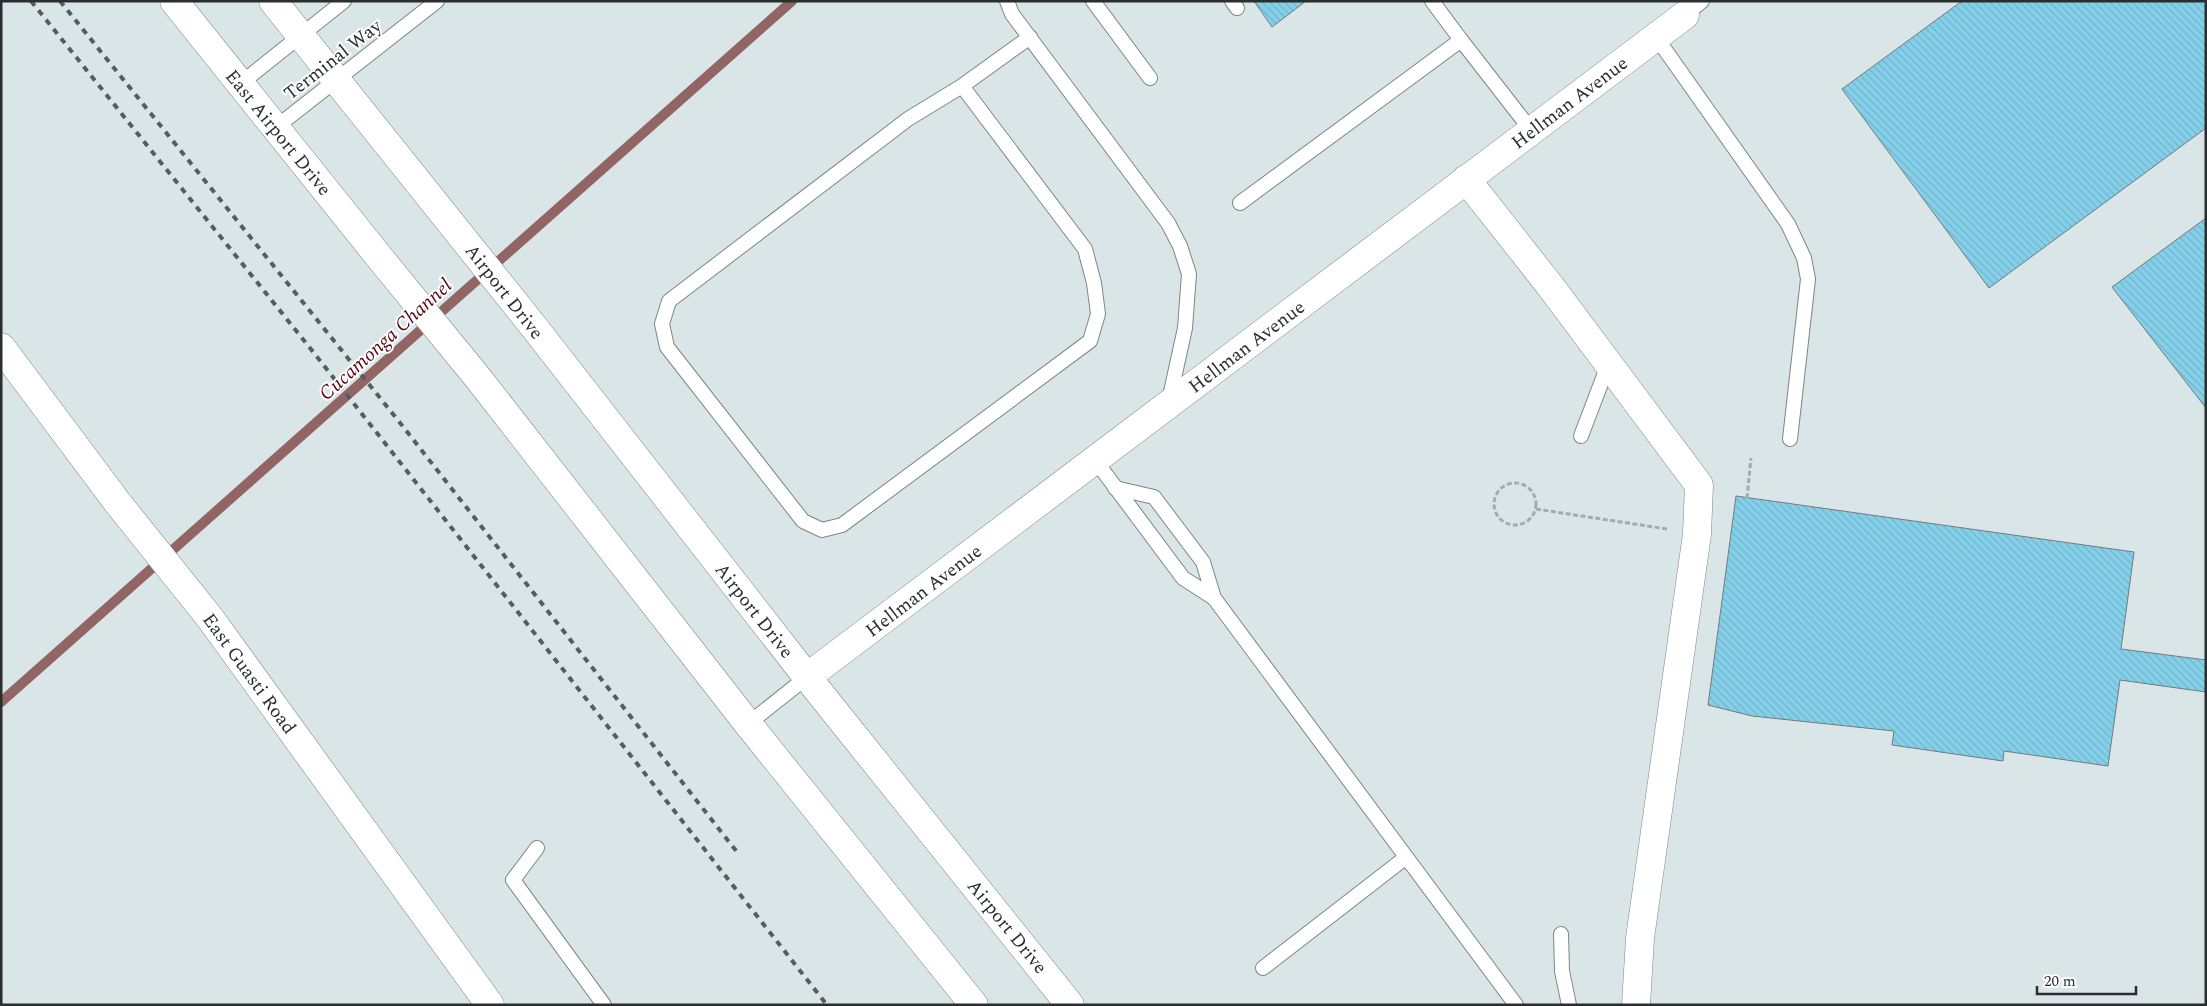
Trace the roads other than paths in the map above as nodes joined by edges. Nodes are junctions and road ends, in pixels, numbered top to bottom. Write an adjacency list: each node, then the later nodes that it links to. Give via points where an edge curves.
1 (174, 1): 15 (street, East Airport Drive)
2 (274, 1): 9 (street)
3 (344, 1): 9 (lane)
4 (437, 1): 13 (lane, Terminal Way)
5 (1007, 1): 10 (lane, via 1012,14)
6 (1094, 1): 14 (lane)
7 (1432, 1): 12 (lane)
8 (1694, 8): 11 (street, Hellman Avenue)
9 (300, 35): 13 (street); 15 (lane)
10 (1030, 37): 16 (lane); 23 (lane, via 1168,223 1180,246 1189,274 1185,328)
11 (1656, 37): 18 (street, Hellman Avenue); 25 (lane, via 1788,224 1804,258 1808,279)
12 (1461, 40): 18 (lane); 20 (lane)
13 (336, 78): 17 (lane, Terminal Way); 29 (street, Airport Drive)
14 (1150, 78)
15 (240, 84): 17 (street, East Airport Drive)
16 (962, 86): 16 (lane, via 908,119 669,301 662,324 667,348 803,521 822,530 842,526 1090,341 1098,314 1085,249)
17 (275, 128): 30 (street, East Airport Drive, via 478,378)
18 (1531, 130): 19 (street, Hellman Avenue)
19 (1466, 179): 22 (street); 23 (street, Hellman Avenue)
20 (1240, 203)
21 (1, 347): 35 (street, East Guasti Road, via 117,502 210,618)
22 (1608, 365): 24 (lane); 41 (street, via 1699,485 1697,534 1640,938)
23 (1168, 404): 26 (street, Hellman Avenue)
24 (1581, 436)
25 (1790, 439)
26 (1095, 460): 27 (lane); 29 (street, Hellman Avenue)
27 (1115, 488): 28 (lane, via 1182,578); 28 (lane, via 1154,497 1203,562)
28 (1214, 598): 32 (lane)
29 (807, 677): 30 (lane); 38 (street, Airport Drive)
30 (748, 724): 37 (street)
31 (538, 848): 36 (lane, via 513,880)
32 (1405, 858): 34 (lane); 39 (lane)
33 (1561, 934): 40 (lane, via 1562,971)
34 (1263, 968)
35 (490, 1005)
36 (604, 1005)
37 (974, 1005)
38 (1070, 1005)
39 (1516, 1005)
40 (1569, 1005)
41 (1636, 1005)

